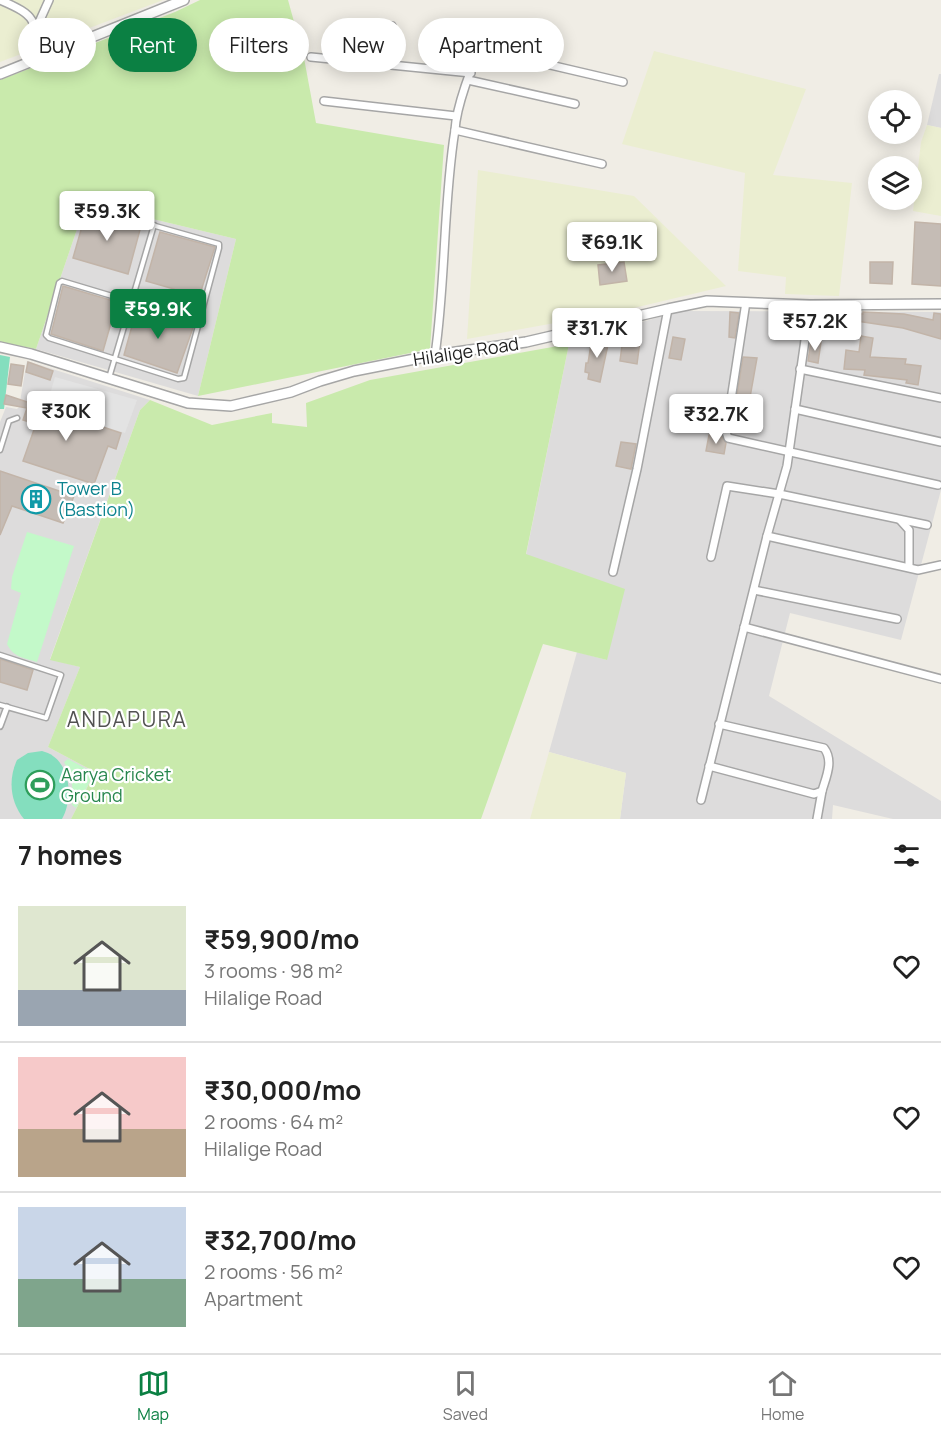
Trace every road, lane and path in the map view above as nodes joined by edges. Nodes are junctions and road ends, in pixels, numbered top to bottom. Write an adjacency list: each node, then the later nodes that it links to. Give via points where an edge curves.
1 (0, 0): 4 (street, via 25,11)
2 (49, 0): 5 (street)
3 (184, 0): 6 (street)
4 (29, 18)
5 (41, 18)
6 (96, 36)
7 (311, 57): 8 (street)
8 (321, 58)
9 (18, 67): 11 (street)
10 (406, 68): 12 (street)
11 (0, 74)
12 (469, 77): 13 (street, via 479,54 486,50); 15 (street); 16 (street)
13 (623, 82)
14 (324, 101): 16 (street)
15 (575, 104)
16 (456, 116): 17 (street)
17 (455, 130): 18 (street); 28 (street)
18 (602, 164)
19 (92, 208): 20 (lane)
20 (154, 225): 21 (lane); 26 (lane, via 219,244)
21 (132, 301): 26 (lane); 29 (lane); 29 (lane, via 59,283 46,335)
22 (746, 302): 23 (street, Hilalige Road); 25 (street, Hilalige Road, via 706,302); 37 (street, via 726,432 734,441)
23 (810, 304): 24 (street, Hilalige Road); 30 (street)
24 (941, 304)
25 (668, 309): 28 (street, Hilalige Road, via 526,342); 46 (street)
26 (199, 322): 29 (lane, via 182,379)
27 (0, 347): 31 (street, Hilalige Road)
28 (435, 355): 31 (street, Hilalige Road, via 354,371 231,406 188,404)
29 (114, 358): 31 (lane)
30 (800, 369): 32 (street); 33 (street)
31 (109, 378)
32 (941, 398)
33 (795, 409): 35 (street); 37 (street)
34 (17, 418): 36 (lane, via 9,421)
35 (941, 442)
36 (0, 450)
37 (789, 452): 38 (street); 39 (street)
38 (938, 485)
39 (779, 494): 40 (street); 42 (street); 43 (street, via 725,487)
40 (899, 519): 41 (street); 45 (street, via 909,530)
41 (927, 525)
42 (767, 536): 45 (street); 47 (street)
43 (711, 557)
44 (941, 565): 45 (street, via 918,570)
45 (909, 567)
46 (613, 572)
47 (754, 590): 48 (street); 49 (street)
48 (897, 619)
49 (744, 627): 51 (street); 54 (street)
50 (0, 655): 53 (lane, via 61,675 46,718)
51 (941, 679)
52 (0, 705): 53 (lane)
53 (7, 707): 55 (street)
54 (719, 724): 56 (street); 57 (street, via 824,748 829,763)
55 (0, 726)
56 (709, 766): 57 (street, via 814,794); 58 (street)
57 (822, 791): 59 (street)
58 (701, 800)
59 (817, 819)

